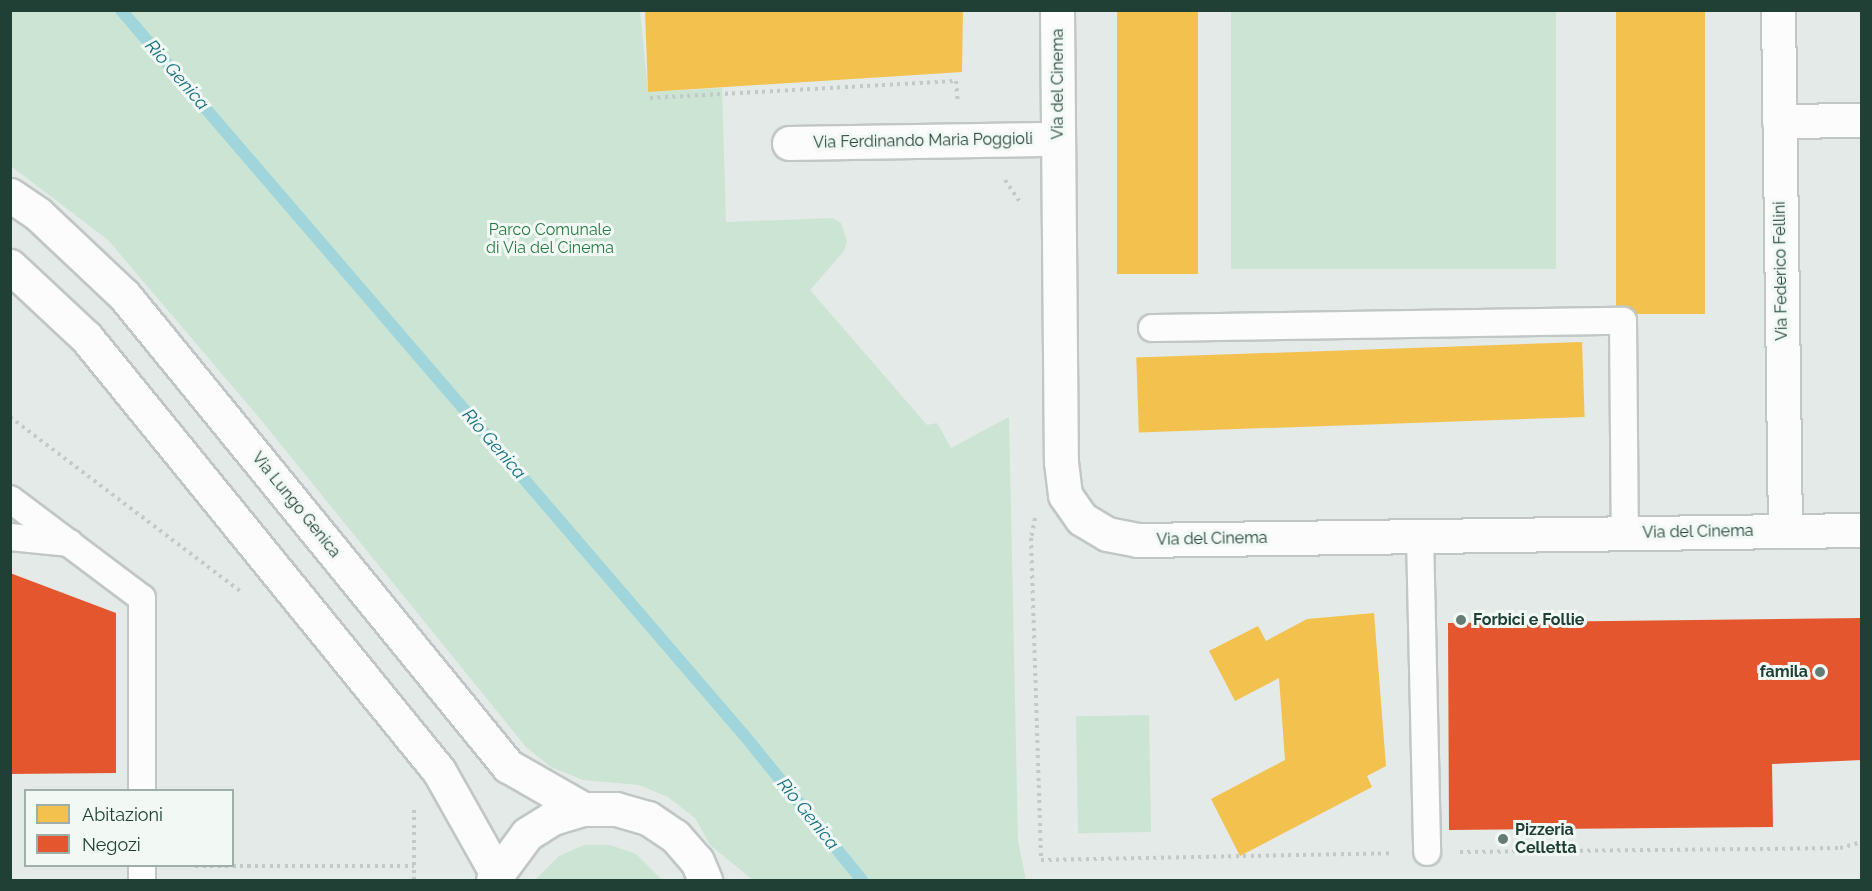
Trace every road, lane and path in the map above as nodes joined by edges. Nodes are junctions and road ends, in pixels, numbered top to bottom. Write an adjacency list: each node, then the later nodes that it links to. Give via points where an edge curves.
1 (1057, 10): 7 (street, Via del Cinema)
2 (1778, 10): 6 (street, Via Federico Fellini)
3 (650, 98): 4 (path, via 956,81)
4 (960, 114)
5 (1862, 120): 6 (street)
6 (1779, 121): 18 (street, Via Federico Fellini)
7 (1058, 139): 8 (street, Via Ferdinando Maria Poggioli); 20 (street, Via del Cinema, via 1061,462 1065,495 1082,519 1107,534 1137,540)
8 (789, 143)
9 (999, 177): 11 (path, via 1006,180)
10 (10, 195): 26 (street, Via Lungo Genica, via 38,214 124,295 508,766)
11 (1020, 203)
12 (10, 266): 32 (street, Via Lungo Genica, via 86,338 439,771)
13 (1152, 328): 19 (lane, via 1623,321)
14 (10, 417): 23 (path)
15 (10, 499): 22 (lane)
16 (1042, 522): 28 (path, via 1036,514 1031,538 1041,860)
17 (1862, 530): 18 (street, Via del Cinema)
18 (1785, 531): 19 (street, Via del Cinema)
19 (1625, 533): 20 (street, Via del Cinema)
20 (1420, 536): 28 (lane)
21 (10, 537): 22 (lane)
22 (70, 543): 24 (lane, via 142,598)
23 (244, 593)
24 (142, 789)
25 (414, 799): 30 (path)
26 (583, 809): 31 (street, Via Lungo Genica, via 616,809 648,818 675,836); 32 (street, Via Lungo Genica, via 554,818 527,834)
27 (1862, 842): 28 (path, via 1840,848)
28 (1426, 852)
29 (234, 866): 30 (path)
30 (414, 867): 33 (path)
31 (701, 871): 34 (street, Via Lungo Genica)
32 (495, 876)
33 (414, 880)
34 (725, 880)

